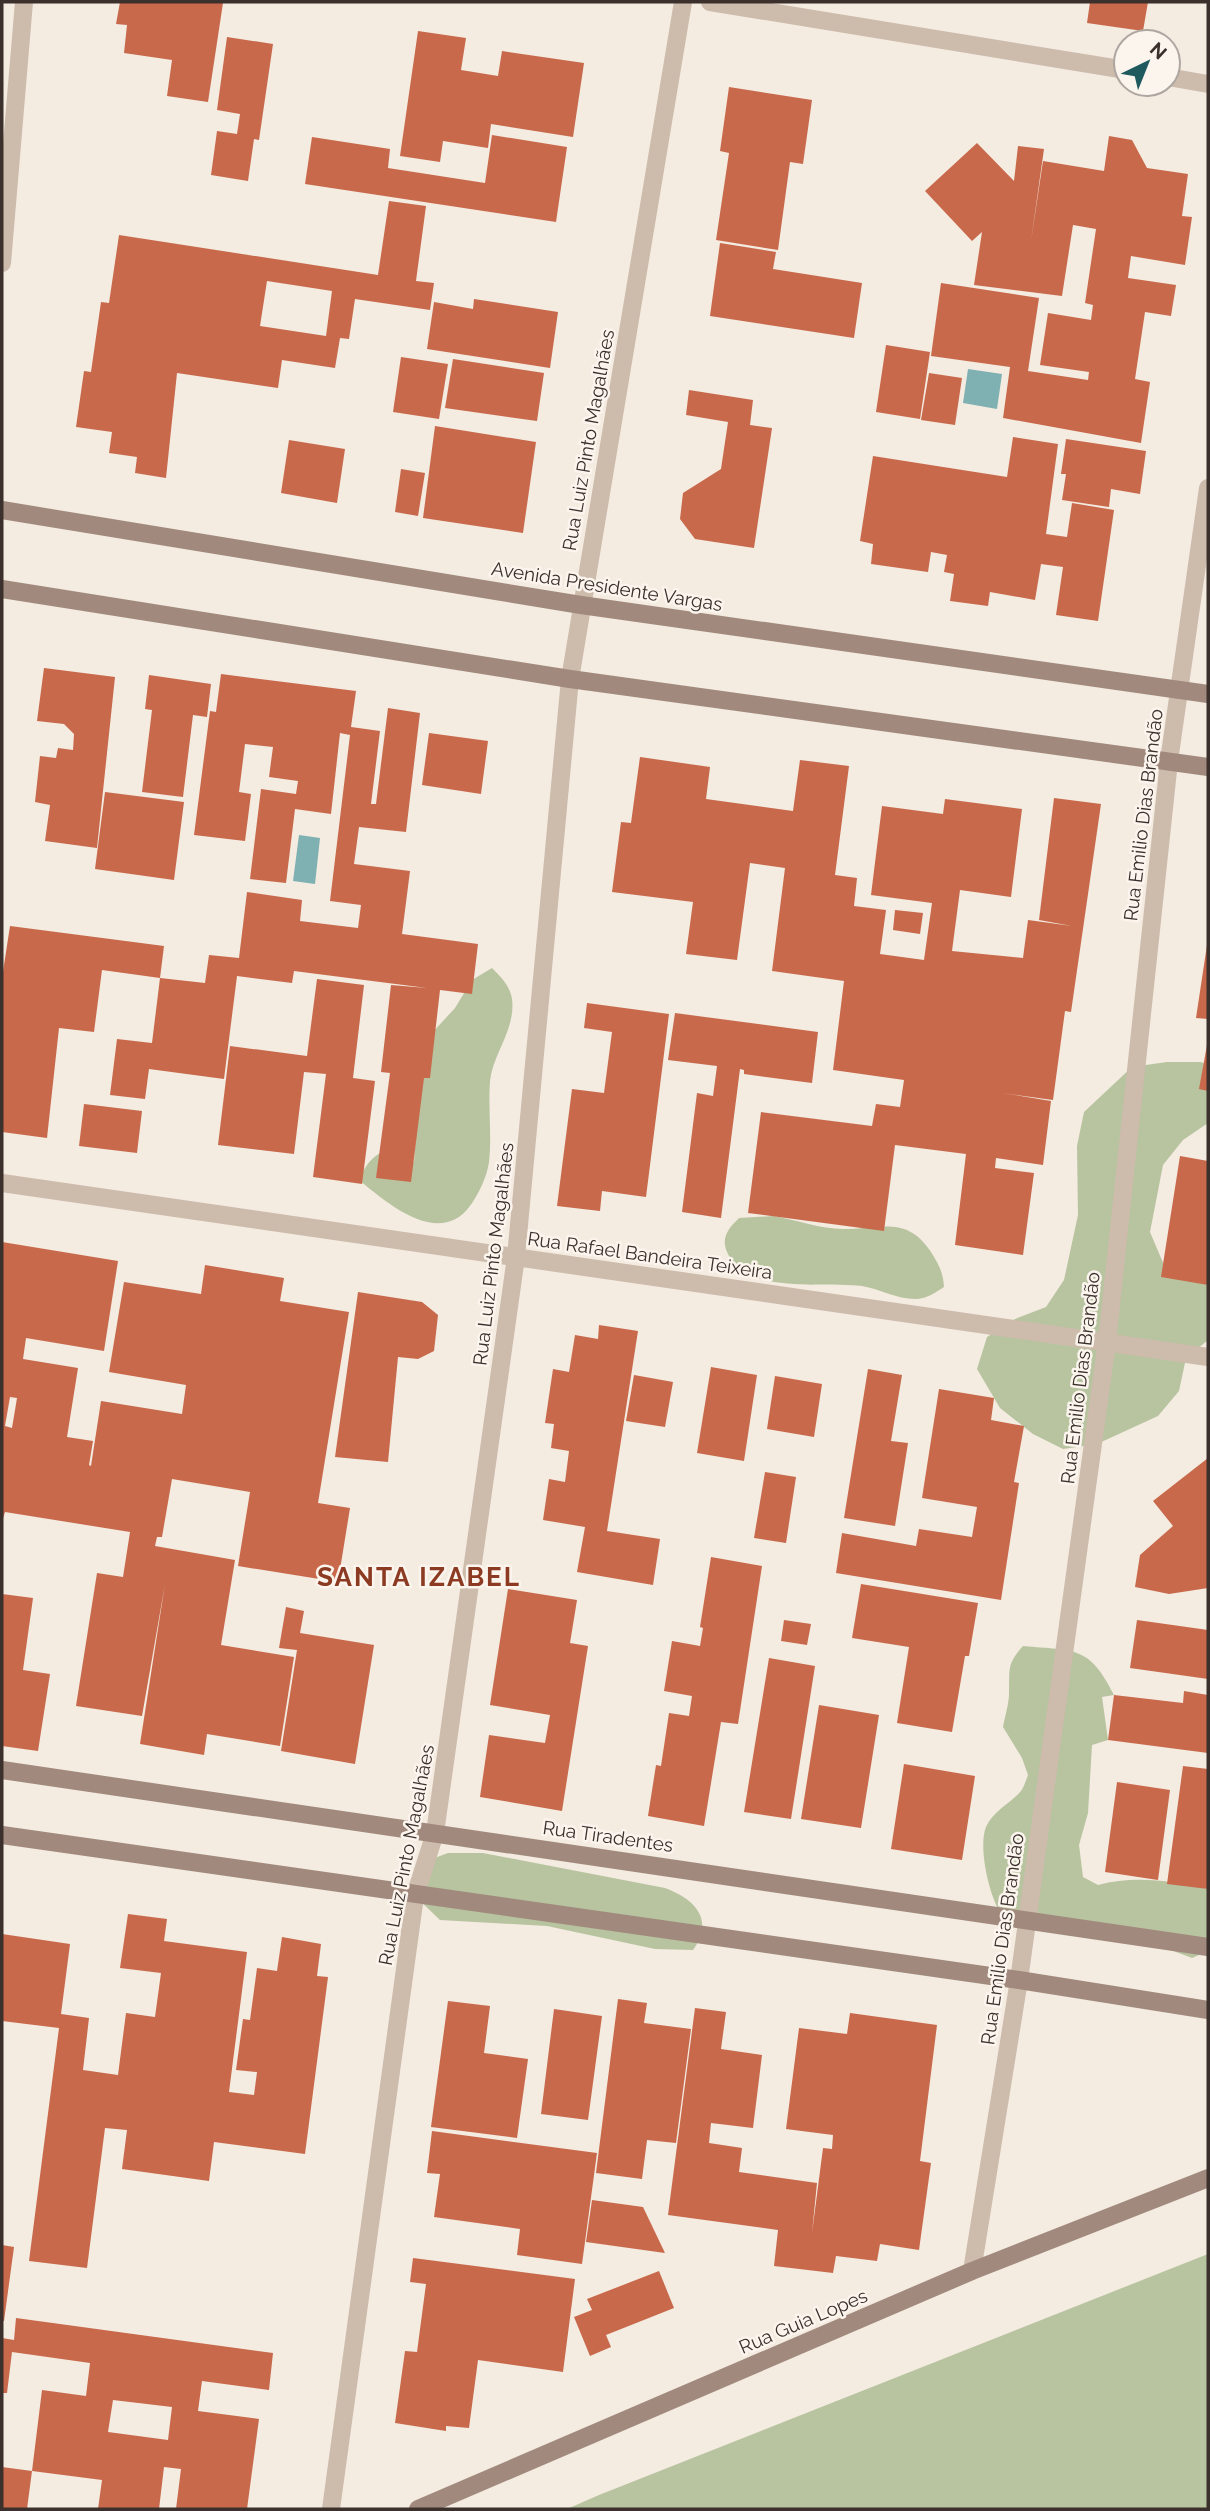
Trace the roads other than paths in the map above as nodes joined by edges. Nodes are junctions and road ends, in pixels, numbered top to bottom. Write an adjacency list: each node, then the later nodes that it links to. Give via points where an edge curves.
1 (23, 2): 7 (street)
2 (683, 2): 11 (street, Rua Luiz Pinto Magalhães)
3 (710, 2): 4 (street)
4 (1112, 68)
5 (1182, 79): 6 (street)
6 (1208, 84)
7 (2, 263)
8 (1208, 488): 13 (street, Rua Emilio Dias Brandão)
9 (2, 510): 11 (main road, Avenida Presidente Vargas)
10 (2, 589): 12 (main road)
11 (581, 605): 12 (street, Rua Luiz Pinto Magalhães); 13 (main road, Avenida Presidente Vargas)
12 (570, 679): 15 (main road); 18 (street, Rua Luiz Pinto Magalhães)
13 (1179, 690): 14 (main road, Avenida Presidente Vargas); 15 (street, Rua Emilio Dias Brandão)
14 (1208, 694)
15 (1168, 761): 16 (main road); 19 (street, Rua Emilio Dias Brandão)
16 (1208, 766)
17 (2, 1183): 18 (street, Rua Rafael Bandeira Teixeira)
18 (516, 1258): 19 (street, Rua Rafael Bandeira Teixeira); 22 (street, Rua Luiz Pinto Magalhães)
19 (1107, 1342): 20 (street, Rua Rafael Bandeira Teixeira); 25 (street, Rua Emilio Dias Brandão)
20 (1208, 1357)
21 (2, 1770): 22 (main road, Rua Tiradentes)
22 (435, 1833): 24 (street, Rua Luiz Pinto Magalhães); 25 (main road, Rua Tiradentes)
23 (2, 1835): 24 (main road)
24 (415, 1896): 27 (main road); 31 (street, Rua Luiz Pinto Magalhães)
25 (1028, 1918): 26 (main road, Rua Tiradentes); 27 (street, Rua Emilio Dias Brandão)
26 (1208, 1947)
27 (1019, 1980): 28 (main road); 30 (street, Rua Emilio Dias Brandão)
28 (1208, 2010)
29 (1208, 2178): 30 (main road, Rua Guia Lopes)
30 (972, 2271): 32 (main road, Rua Guia Lopes)
31 (331, 2509)
32 (418, 2509)

